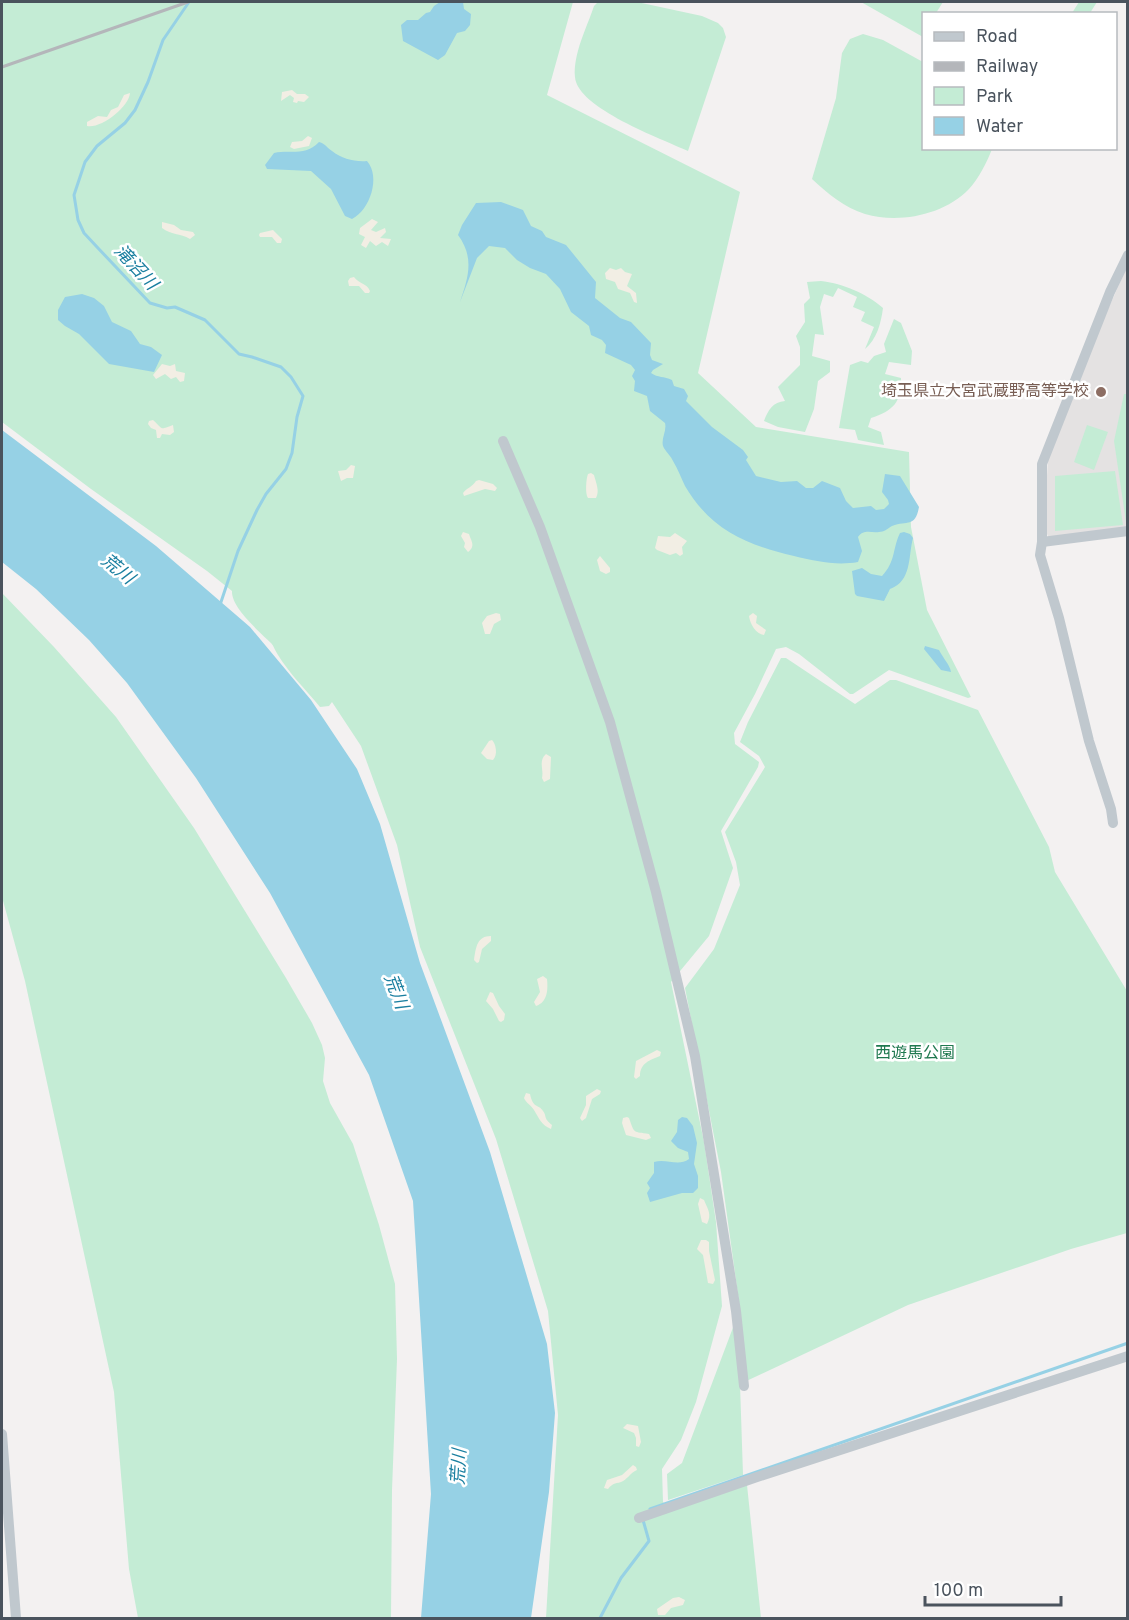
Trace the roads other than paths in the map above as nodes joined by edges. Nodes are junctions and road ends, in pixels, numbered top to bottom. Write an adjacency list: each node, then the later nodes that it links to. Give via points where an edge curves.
1 (1128, 255): 4 (street, via 1042,464)
2 (503, 441): 7 (street, via 540,527 610,722 656,892 697,1067 736,1311)
3 (1128, 531): 4 (street)
4 (1042, 542): 5 (street, via 1043,569)
5 (1113, 823)
6 (1128, 1356): 10 (street)
7 (744, 1386)
8 (2, 1434): 9 (street)
9 (4, 1480): 11 (street)
10 (639, 1518)
11 (16, 1618)

